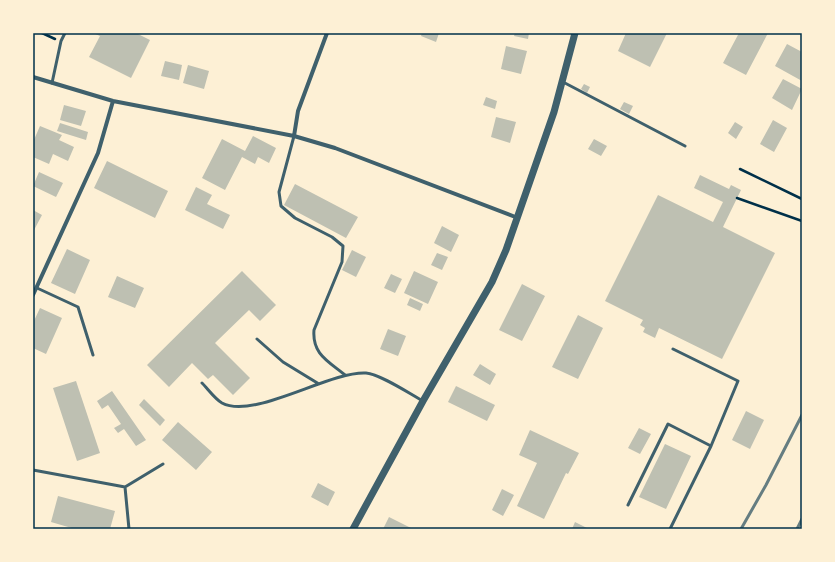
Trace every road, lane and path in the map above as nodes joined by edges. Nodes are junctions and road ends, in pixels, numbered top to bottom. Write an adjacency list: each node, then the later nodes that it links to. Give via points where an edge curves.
1 (42, 33): 5 (path)
2 (65, 33): 5 (lane)
3 (327, 33): 10 (street, via 298,111)
4 (575, 33): 7 (street)
5 (61, 41): 8 (lane)
6 (33, 77): 8 (street)
7 (563, 82): 11 (lane); 15 (street)
8 (52, 83): 9 (street)
9 (113, 101): 10 (street); 17 (street, via 98,153)
10 (294, 136): 15 (street, via 335,148); 22 (lane, via 279,192 281,206 295,218 343,246 342,262 314,330 313,340 319,353)
11 (685, 146)
12 (740, 169): 14 (path)
13 (737, 198): 16 (path)
14 (802, 199)
15 (518, 218): 25 (street, via 492,282)
16 (802, 221)
17 (36, 288): 18 (street); 21 (lane, via 78,307)
18 (33, 295)
19 (257, 339): 24 (lane, via 283,362)
20 (672, 349): 26 (lane, via 738,381)
21 (93, 355)
22 (345, 375): 24 (lane); 25 (lane, via 367,373 390,382)
23 (202, 384): 24 (lane, via 222,403 242,406 289,395)
24 (319, 384)
25 (423, 401): 32 (street)
26 (711, 446): 30 (lane, via 668,424); 33 (lane)
27 (163, 464): 29 (lane)
28 (33, 470): 29 (lane)
29 (125, 487): 31 (lane)
30 (628, 505)
31 (129, 529)
32 (353, 529)
33 (670, 529)

